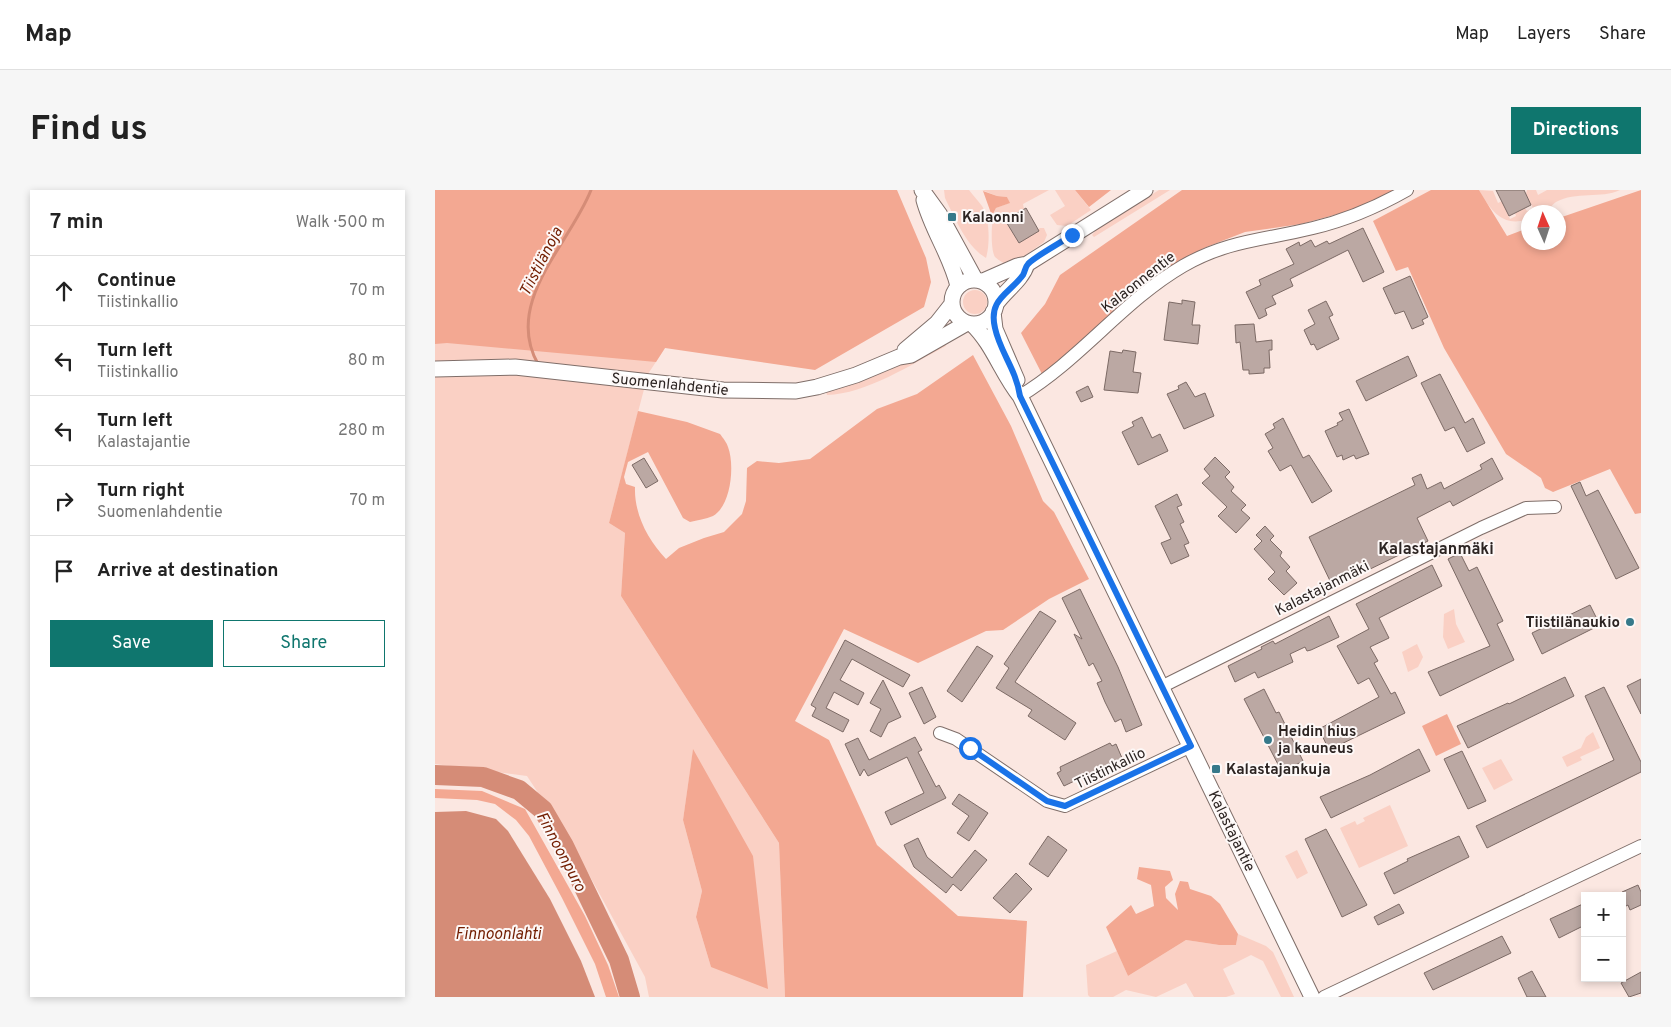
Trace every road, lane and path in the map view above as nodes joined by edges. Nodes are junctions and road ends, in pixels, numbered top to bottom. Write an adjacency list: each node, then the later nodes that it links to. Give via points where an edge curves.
1 (922, 190): 5 (main road); 6 (main road)
2 (1145, 190): 4 (main road)
3 (1407, 190): 12 (street, Kalaonnentie, via 1363,214 1313,228 1244,241 1183,266 1135,302 1049,378)
4 (1027, 264): 5 (main road); 8 (main road, via 1024,274 1006,291)
5 (979, 280): 6 (main road, via 966,281); 8 (main road, via 992,288)
6 (958, 286): 7 (main road)
7 (952, 304): 9 (main road, via 957,316); 10 (main road, Suomenlahdentie, via 937,323)
8 (995, 308): 9 (main road, via 987,320); 12 (main road, Kalastajantie, via 995,329 1017,378)
9 (970, 323): 10 (main road, Suomenlahdentie); 12 (main road, Kalastajantie, via 981,333)
10 (899, 357): 11 (main road, Suomenlahdentie, via 817,387 765,392 515,367)
11 (435, 369)
12 (1020, 396): 14 (main road, Kalastajantie)
13 (1555, 507): 14 (street, Kalastajanmäki, via 1526,508 1481,528)
14 (1163, 686): 16 (main road, Kalastajantie)
15 (940, 733): 16 (street, Tiistinkallio, via 956,739 1047,801 1065,806)
16 (1191, 746): 18 (main road, Kalastajantie)
17 (1641, 846): 19 (street)
18 (1313, 997)
19 (1324, 997)

